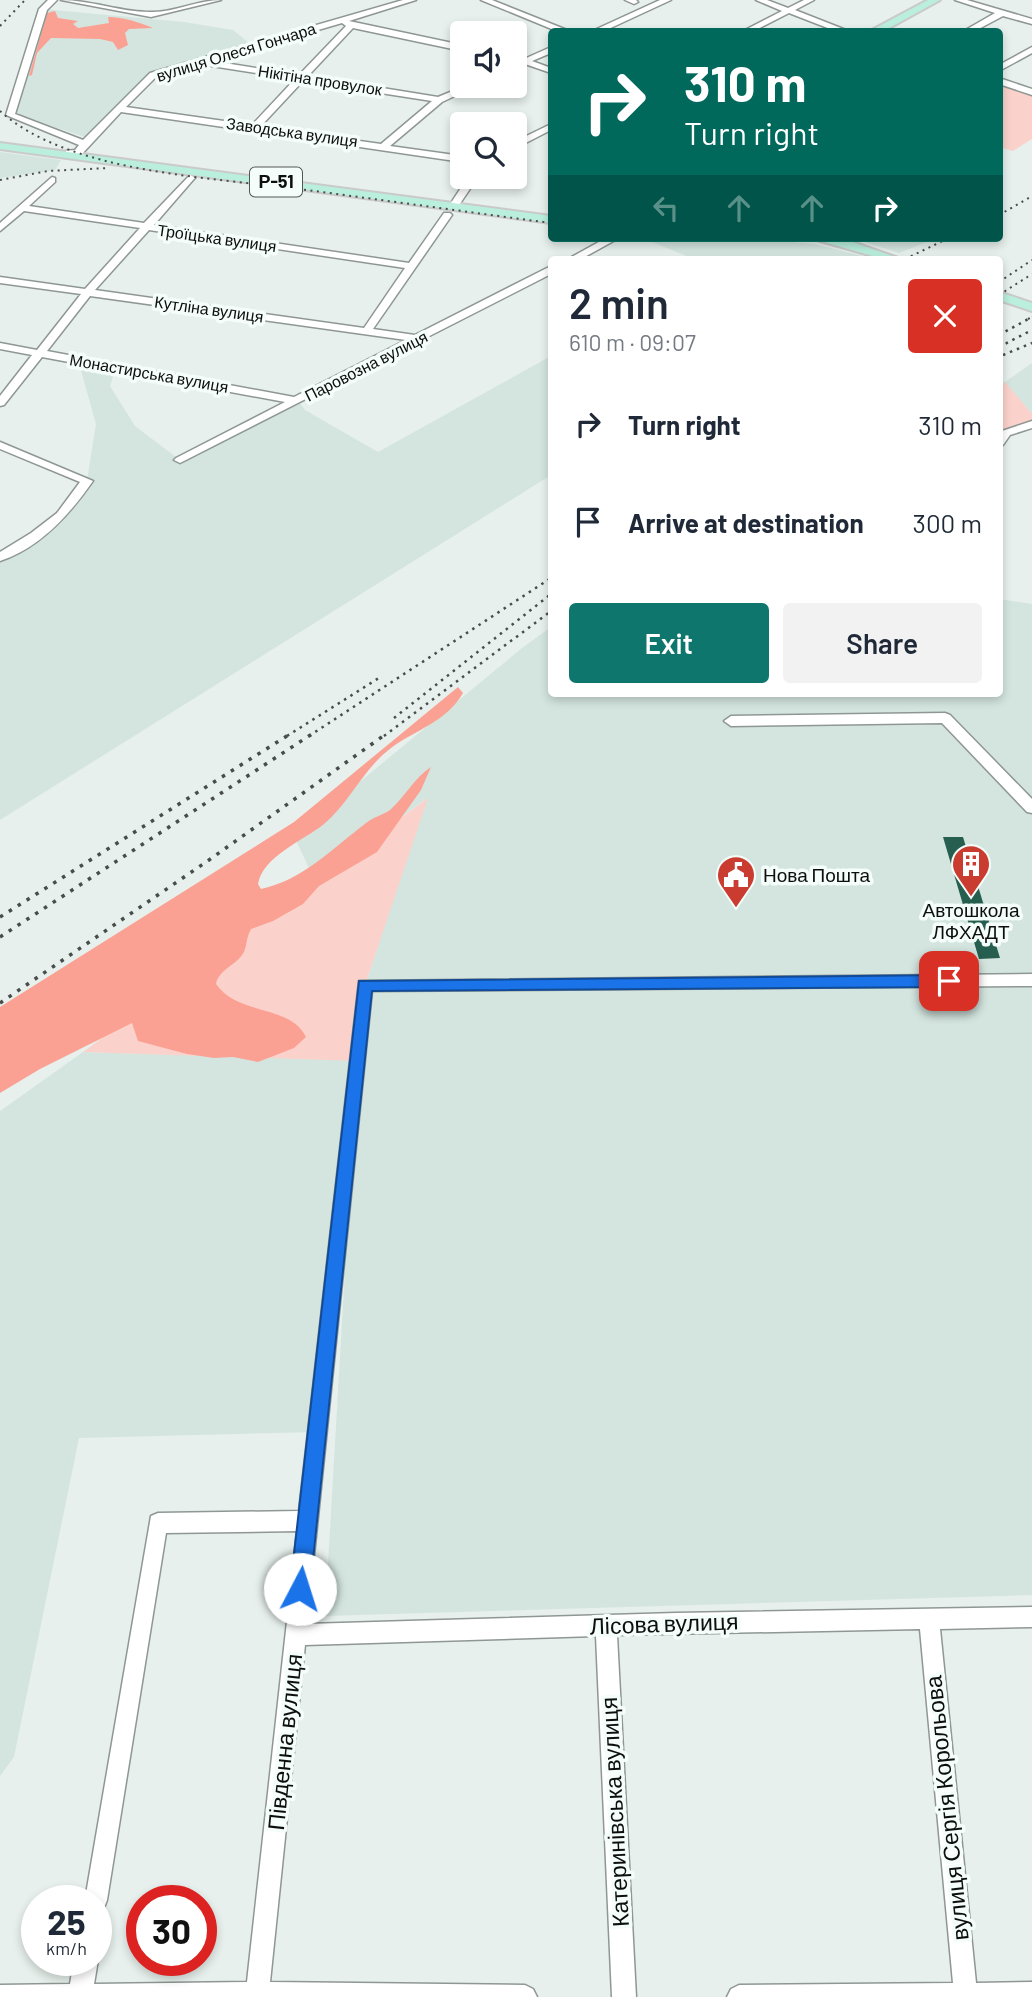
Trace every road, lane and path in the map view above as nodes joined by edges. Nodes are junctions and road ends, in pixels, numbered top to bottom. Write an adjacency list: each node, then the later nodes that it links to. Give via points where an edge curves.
1 (53, 0): 39 (street, via 43,9 10,115)
2 (65, 0): 3 (street, via 151,15)
3 (217, 0)
4 (412, 0): 13 (street, вулиця Олеся Гончара)
5 (485, 0): 16 (street)
6 (667, 0): 17 (street)
7 (760, 0): 11 (street)
8 (810, 0): 11 (street)
9 (935, 0): 20 (main road)
10 (959, 0): 12 (street)
11 (789, 10): 18 (street); 19 (street)
12 (1002, 13): 14 (street); 21 (street)
13 (341, 20): 15 (street); 25 (street, вулиця Олеся Гончара)
14 (1031, 22)
15 (351, 25): 22 (street); 30 (street)
16 (558, 28)
17 (603, 28)
18 (753, 28)
19 (836, 28)
20 (881, 28)
21 (974, 28)
22 (450, 46)
23 (1032, 50): 28 (street)
24 (548, 51): 26 (street)
25 (200, 61): 30 (street, Нікітіна провулок); 35 (street, вулиця Олеся Гончара, via 153,75)
26 (527, 61)
27 (527, 61): 29 (street)
28 (1003, 67)
29 (548, 70)
30 (303, 77): 34 (street, Нікітіна провулок); 36 (street)
31 (1003, 82): 32 (street)
32 (1032, 92)
33 (450, 95): 34 (street)
34 (439, 100): 41 (street)
35 (121, 109): 36 (street, Заводська вулиця); 39 (street, вулиця Олеся Гончара)
36 (255, 127): 41 (street, Заводська вулиця)
37 (548, 129): 38 (street)
38 (527, 139)
39 (84, 144): 42 (street, вулиця Олеся Гончара, via 78,153)
40 (0, 146): 48 (main road, Р-51)
41 (384, 146): 43 (street, Заводська вулиця)
42 (69, 153)
43 (450, 157)
44 (190, 178): 51 (street)
45 (52, 180): 47 (street)
46 (465, 189): 48 (street)
47 (23, 208): 50 (street); 51 (street, Троїцька вулиця)
48 (450, 210): 49 (main road, Р-51); 56 (street)
49 (548, 220)
50 (0, 228)
51 (146, 228): 56 (street, Троїцька вулиця); 59 (street)
52 (606, 242): 54 (street)
53 (833, 242): 55 (main road)
54 (579, 256)
55 (886, 256)
56 (412, 266): 62 (street)
57 (548, 272): 63 (street, Паровозна вулиця)
58 (0, 279): 59 (street, Кутліна вулиця)
59 (89, 292): 62 (street, Кутліна вулиця); 65 (street)
60 (1003, 297): 61 (main road)
61 (1032, 307)
62 (367, 331): 63 (street, Кутліна вулиця)
63 (419, 339): 66 (street, Паровозна вулиця)
64 (0, 346): 65 (street, Монастирська вулиця)
65 (41, 354): 66 (street, Монастирська вулиця); 67 (street)
66 (298, 401): 71 (street, Паровозна вулиця)
67 (0, 403)
68 (1032, 424): 69 (street)
69 (1003, 437)
70 (0, 445): 72 (street, via 87,481 61,516)
71 (180, 460)
72 (0, 557)
73 (731, 721): 74 (street, via 944,718)
74 (1032, 808)
75 (1032, 980): 76 (street, Південна вулиця, via 365,985)
76 (306, 1521): 80 (street, Південна вулиця); 81 (street, via 158,1523)
77 (1032, 1618): 78 (street, Лісова вулиця)
78 (929, 1620): 79 (street, Лісова вулиця); 86 (street, вулиця Сергія Корольова)
79 (606, 1626): 80 (street, Лісова вулиця); 89 (street, Катеринівська вулиця)
80 (296, 1634): 85 (street, Південна вулиця)
81 (98, 1885)
82 (83, 1976): 84 (street)
83 (1032, 1994): 86 (street)
84 (80, 1996): 85 (street); 87 (street)
85 (257, 1996): 88 (street)
86 (966, 1996): 90 (street)
87 (0, 1997)
88 (525, 1997)
89 (624, 1997)
90 (739, 1997)

